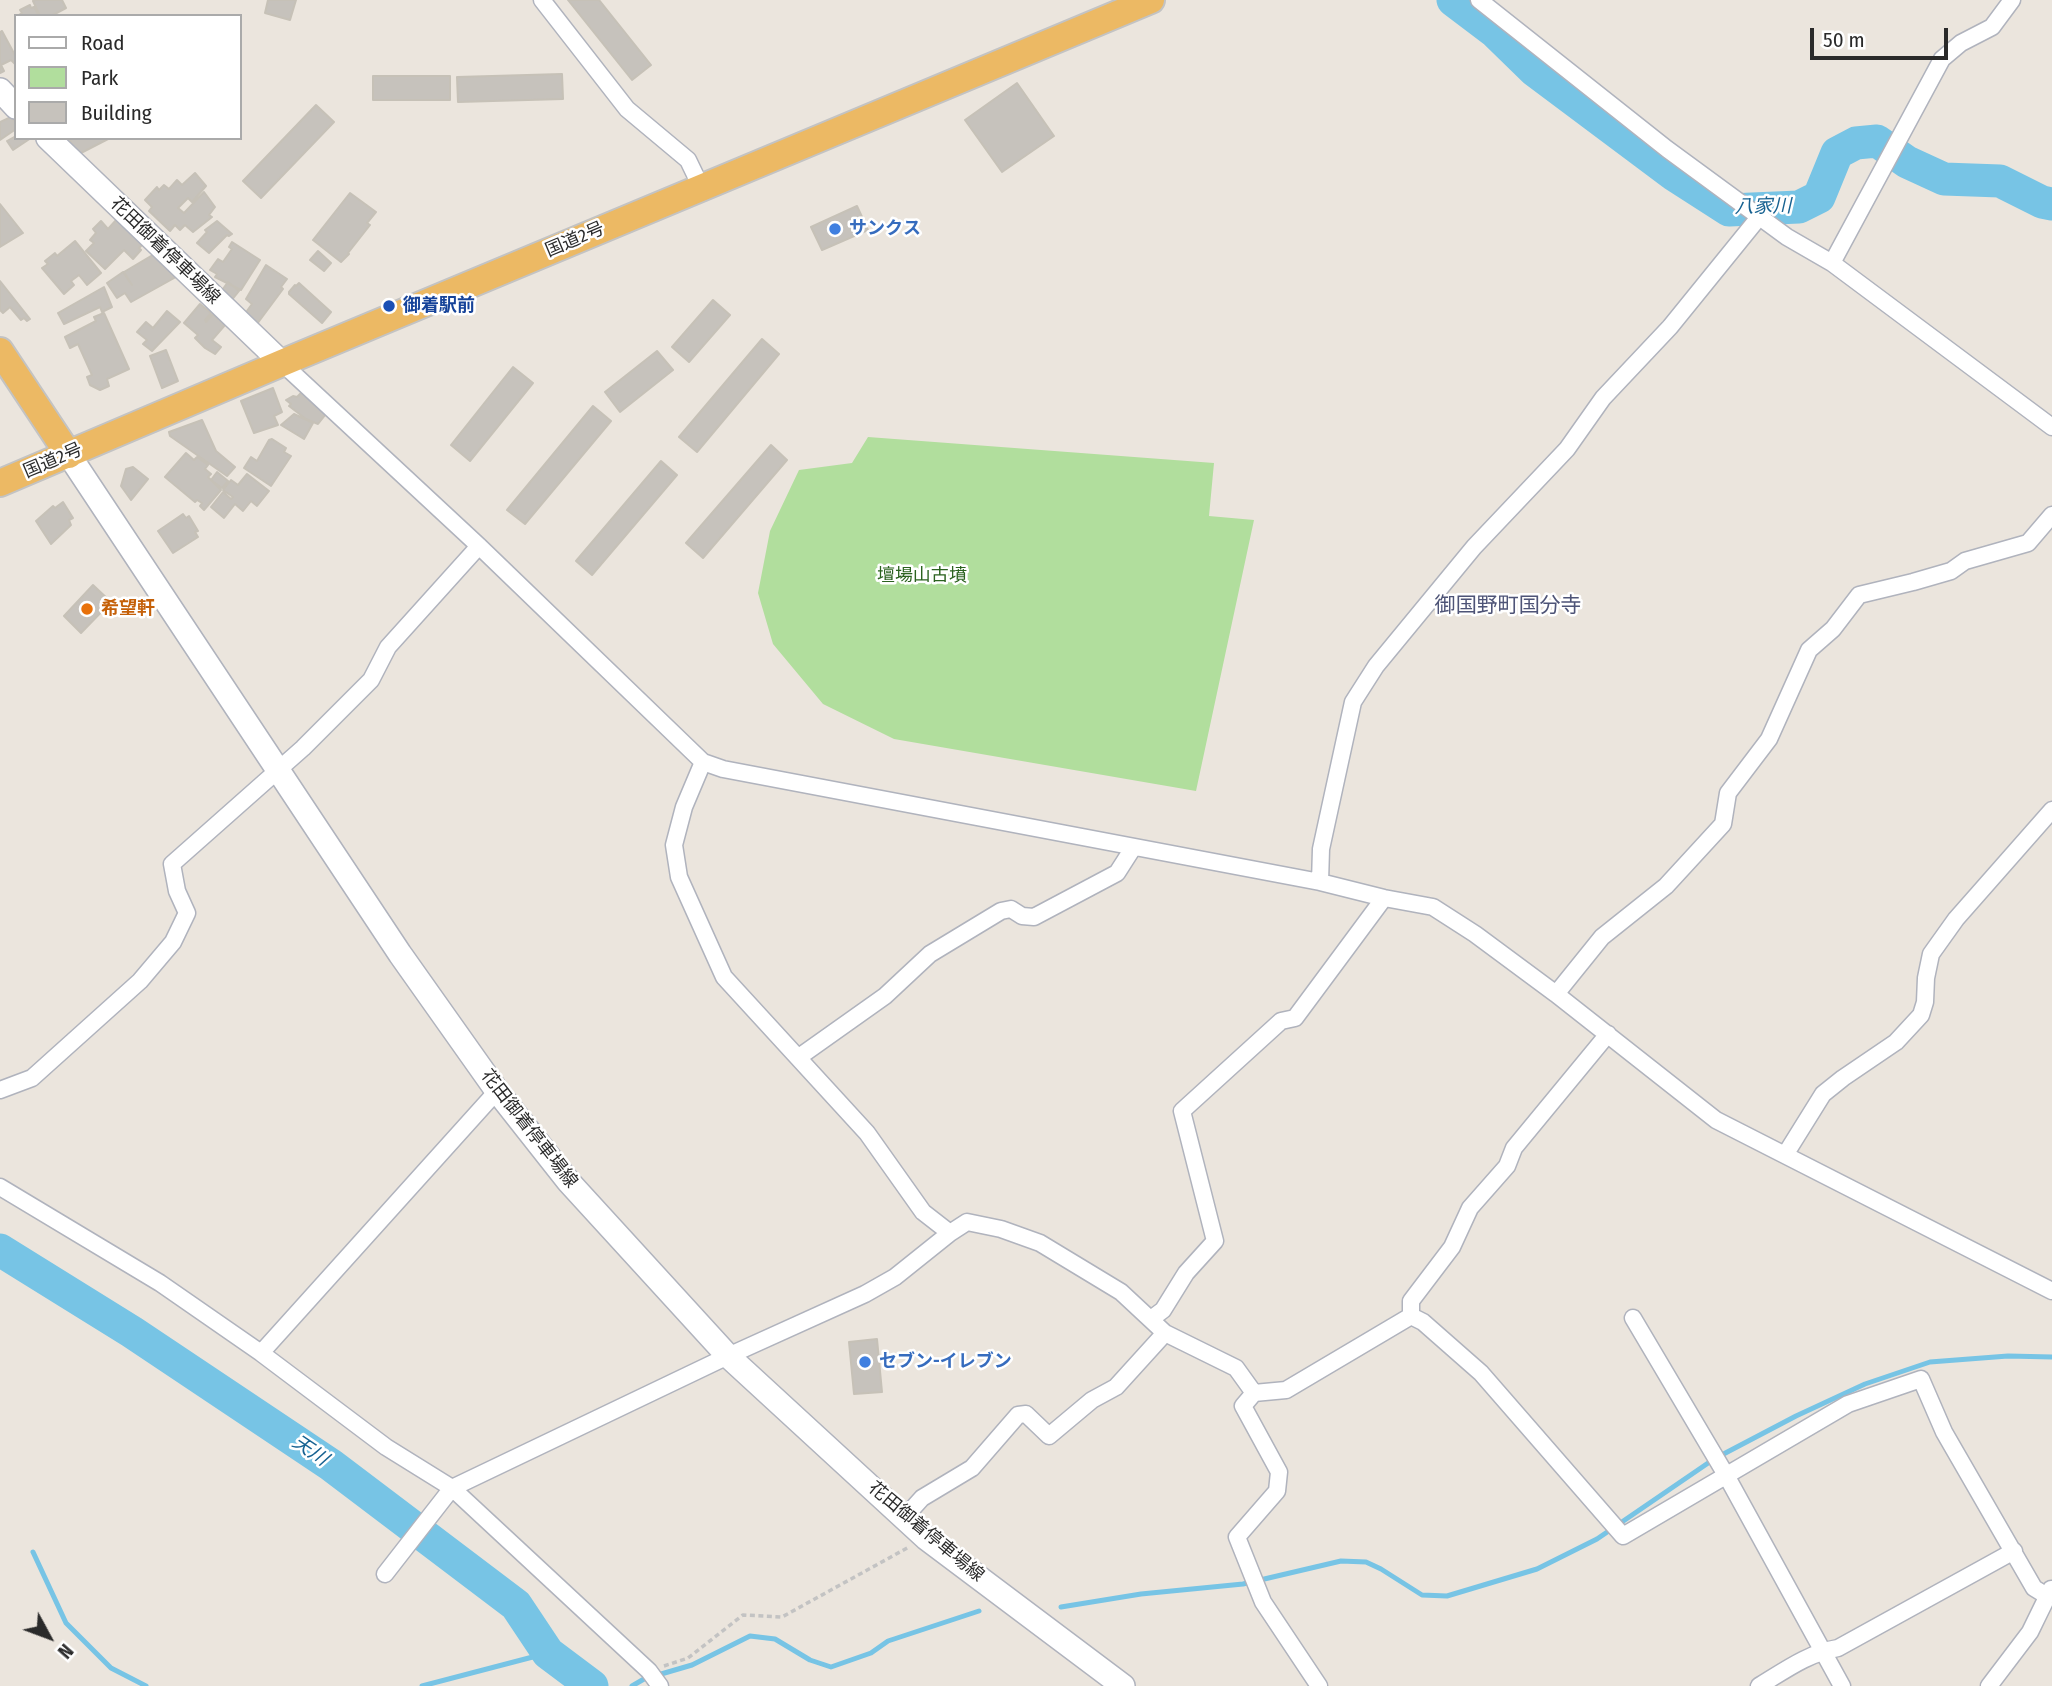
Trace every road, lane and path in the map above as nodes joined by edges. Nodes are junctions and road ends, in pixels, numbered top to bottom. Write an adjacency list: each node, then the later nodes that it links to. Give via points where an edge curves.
1 (542, 0): 8 (street, via 626,109 688,160)
2 (1151, 0): 8 (highway, 国道2号)
3 (1479, 0): 9 (street, via 1667,149)
4 (2012, 0): 10 (street, via 1992,27 1942,59)
5 (0, 90): 6 (main road)
6 (14, 105)
7 (50, 140): 12 (main road, 花田御着停車場線)
8 (701, 187): 12 (highway, 国道2号)
9 (1760, 216): 10 (street); 22 (street, via 1670,327 1604,398 1567,449 1474,547 1376,666 1353,702 1321,849)
10 (1832, 263): 13 (street)
11 (0, 351): 14 (highway)
12 (282, 363): 14 (highway, 国道2号); 17 (street)
13 (2052, 427)
14 (69, 455): 15 (highway, 国道2号); 19 (main road, 花田御着停車場線)
15 (0, 483)
16 (2052, 515): 24 (street, via 2028,542 1926,578 1859,595 1833,629 1808,650 1769,739 1728,793 1723,824 1666,886 1602,937)
17 (478, 546): 18 (street); 19 (street, via 388,647 371,680)
18 (702, 762): 21 (street); 26 (street, via 674,845 679,877 724,977)
19 (278, 768): 27 (street, via 172,864 187,914 173,942 148,971 32,1078); 28 (main road, 花田御着停車場線)
20 (2052, 810): 29 (street, via 1931,954 1920,1015 1896,1042 1823,1094)
21 (1133, 848): 22 (street); 26 (street, via 1117,873 1046,911 1034,917 1011,909 1002,911 930,954 885,996)
22 (1320, 882): 23 (street)
23 (1384, 898): 24 (street, via 1433,907); 35 (street, via 1295,1018 1281,1021 1182,1111 1214,1241 1163,1310)
24 (1556, 994): 25 (street)
25 (1608, 1034): 29 (street, via 1716,1120); 33 (street, via 1469,1208 1452,1247 1411,1301)
26 (799, 1057): 31 (street, via 867,1133 923,1212)
27 (0, 1090)
28 (497, 1091): 37 (street); 38 (main road, 花田御着停車場線, via 568,1181)
29 (1784, 1155): 32 (street)
30 (0, 1187): 37 (street, via 160,1283)
31 (950, 1233): 35 (street, via 967,1222 1040,1243 1121,1292); 38 (street, via 885,1282)
32 (2052, 1291)
33 (1411, 1317): 39 (street, via 1286,1390); 40 (street, via 1423,1322 1481,1373 1623,1536)
34 (1633, 1318): 40 (street)
35 (1151, 1319): 36 (street)
36 (1165, 1333): 39 (street, via 1236,1368); 42 (street, via 1116,1387 1092,1400 1049,1436 1026,1414 1017,1415 972,1468 922,1498)
37 (261, 1353): 41 (street, via 386,1447)
38 (728, 1356): 41 (street); 42 (main road, 花田御着停車場線)
39 (1254, 1393): 51 (street, via 1243,1406 1279,1472 1277,1491 1237,1536 1263,1602)
40 (1726, 1475): 44 (street, via 1848,1404 1921,1378 1944,1432); 47 (street)
41 (452, 1488): 45 (street); 48 (street)
42 (904, 1517): 43 (main road, 花田御着停車場線)
43 (926, 1538): 48 (path, via 782,1617 743,1615 688,1658); 50 (main road, 花田御着停車場線)
44 (2014, 1551): 46 (street, via 2034,1588); 47 (street, via 1838,1648)
45 (385, 1574)
46 (2050, 1591): 54 (street, via 2030,1632)
47 (1823, 1651): 52 (street); 53 (street)
48 (649, 1671): 49 (street)
49 (660, 1686)
50 (1123, 1686)
51 (1319, 1686)
52 (1759, 1686)
53 (1842, 1686)
54 (1989, 1686)

